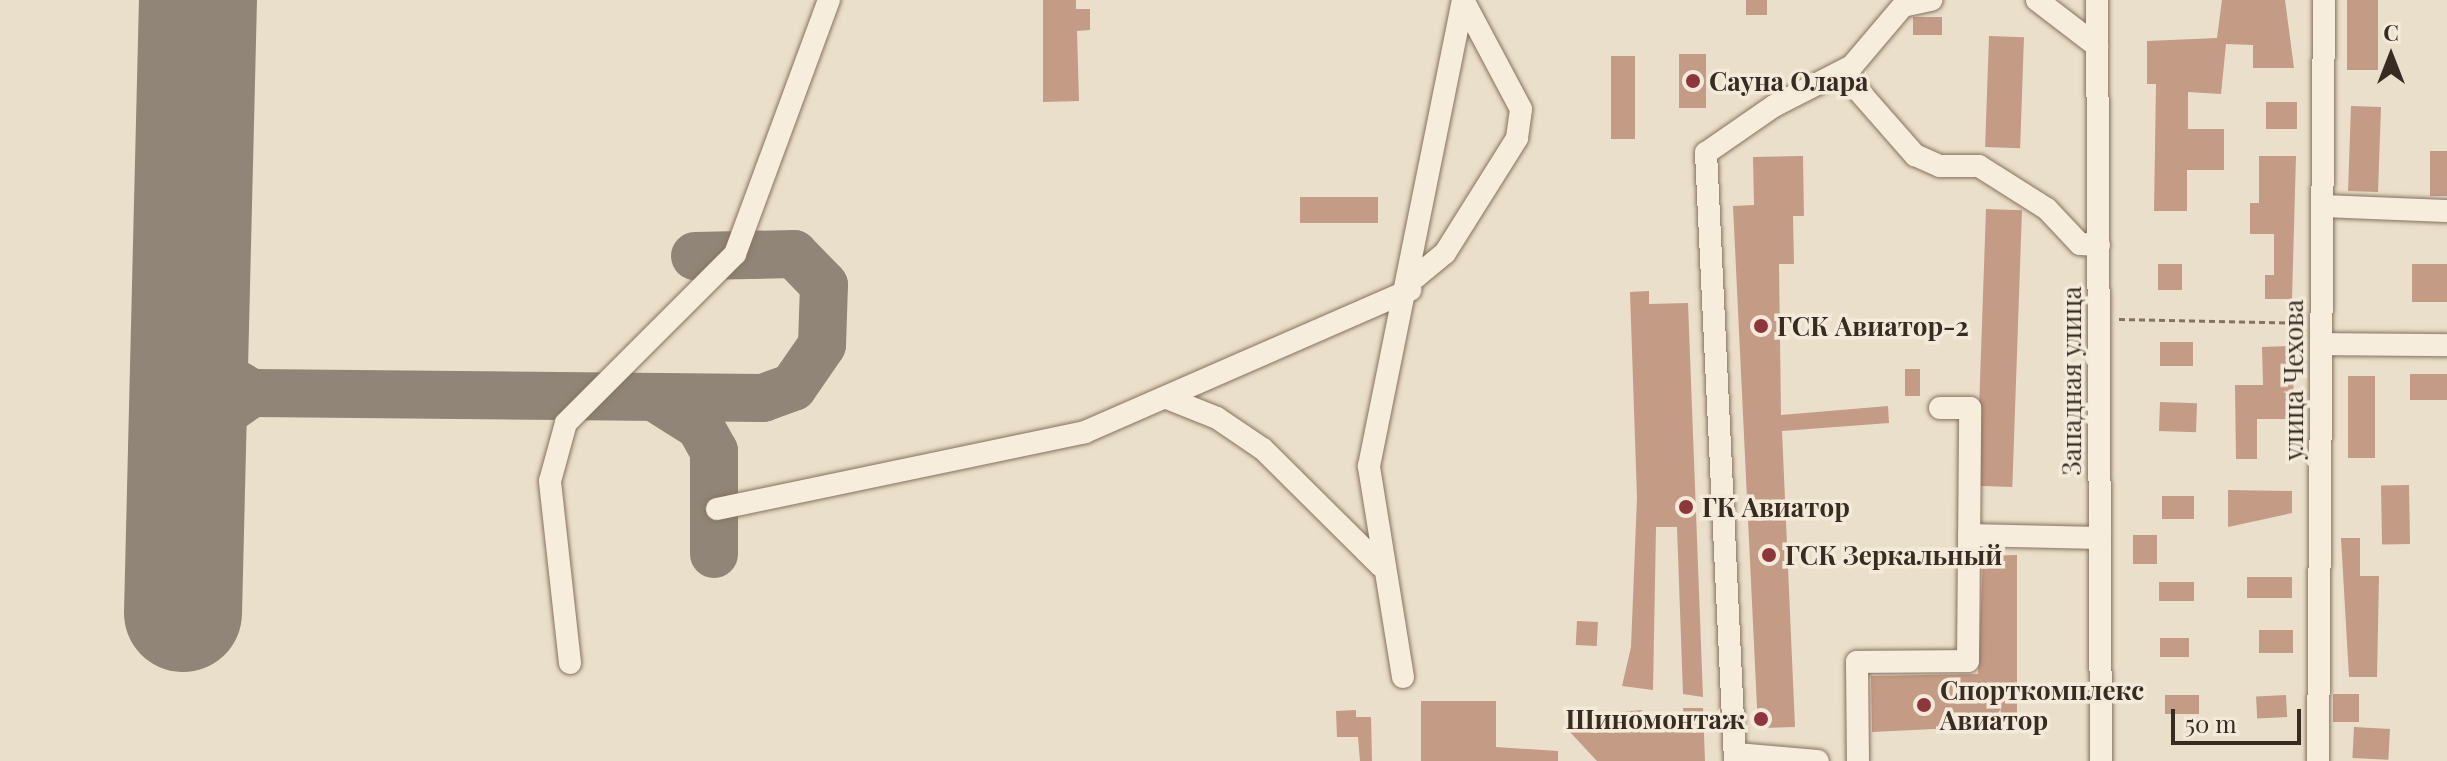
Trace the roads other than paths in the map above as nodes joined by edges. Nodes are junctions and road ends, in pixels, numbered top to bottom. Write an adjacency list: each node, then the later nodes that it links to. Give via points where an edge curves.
1 (829, 0): 22 (street, via 735,254 583,398 556,448 552,515)
2 (1463, 0): 13 (street, via 1441,84); 13 (street, via 1521,109 1517,138 1445,253)
3 (1931, 0): 7 (street)
4 (2037, 0): 8 (street)
5 (2097, 0): 8 (street, Западная улица)
6 (2324, 0): 10 (street, улица Чехова)
7 (1908, 2): 9 (street)
8 (2097, 46): 12 (street, Западная улица)
9 (1842, 72): 12 (street, via 1915,155 1940,166 1979,166 2047,209 2080,244); 24 (street, via 1706,153)
10 (2322, 206): 11 (street); 14 (street, улица Чехова)
11 (2447, 211)
12 (2099, 245): 20 (street, Западная улица)
13 (1410, 286): 16 (street); 21 (street, via 1369,466)
14 (2321, 334): 15 (street); 28 (street, улица Чехова)
15 (2447, 345)
16 (1167, 398): 18 (street, via 1085,432); 21 (street, via 1217,418 1263,449)
17 (1940, 408): 19 (street, via 1970,408)
18 (717, 509)
19 (1969, 535): 20 (street); 26 (street, via 1968,661 1857,662)
20 (2100, 538): 27 (street, Западная улица)
21 (1380, 565): 23 (street)
22 (570, 663)
23 (1403, 677)
24 (1736, 757): 25 (street)
25 (1818, 761)
26 (1858, 761)
27 (2101, 761)
28 (2318, 761)

